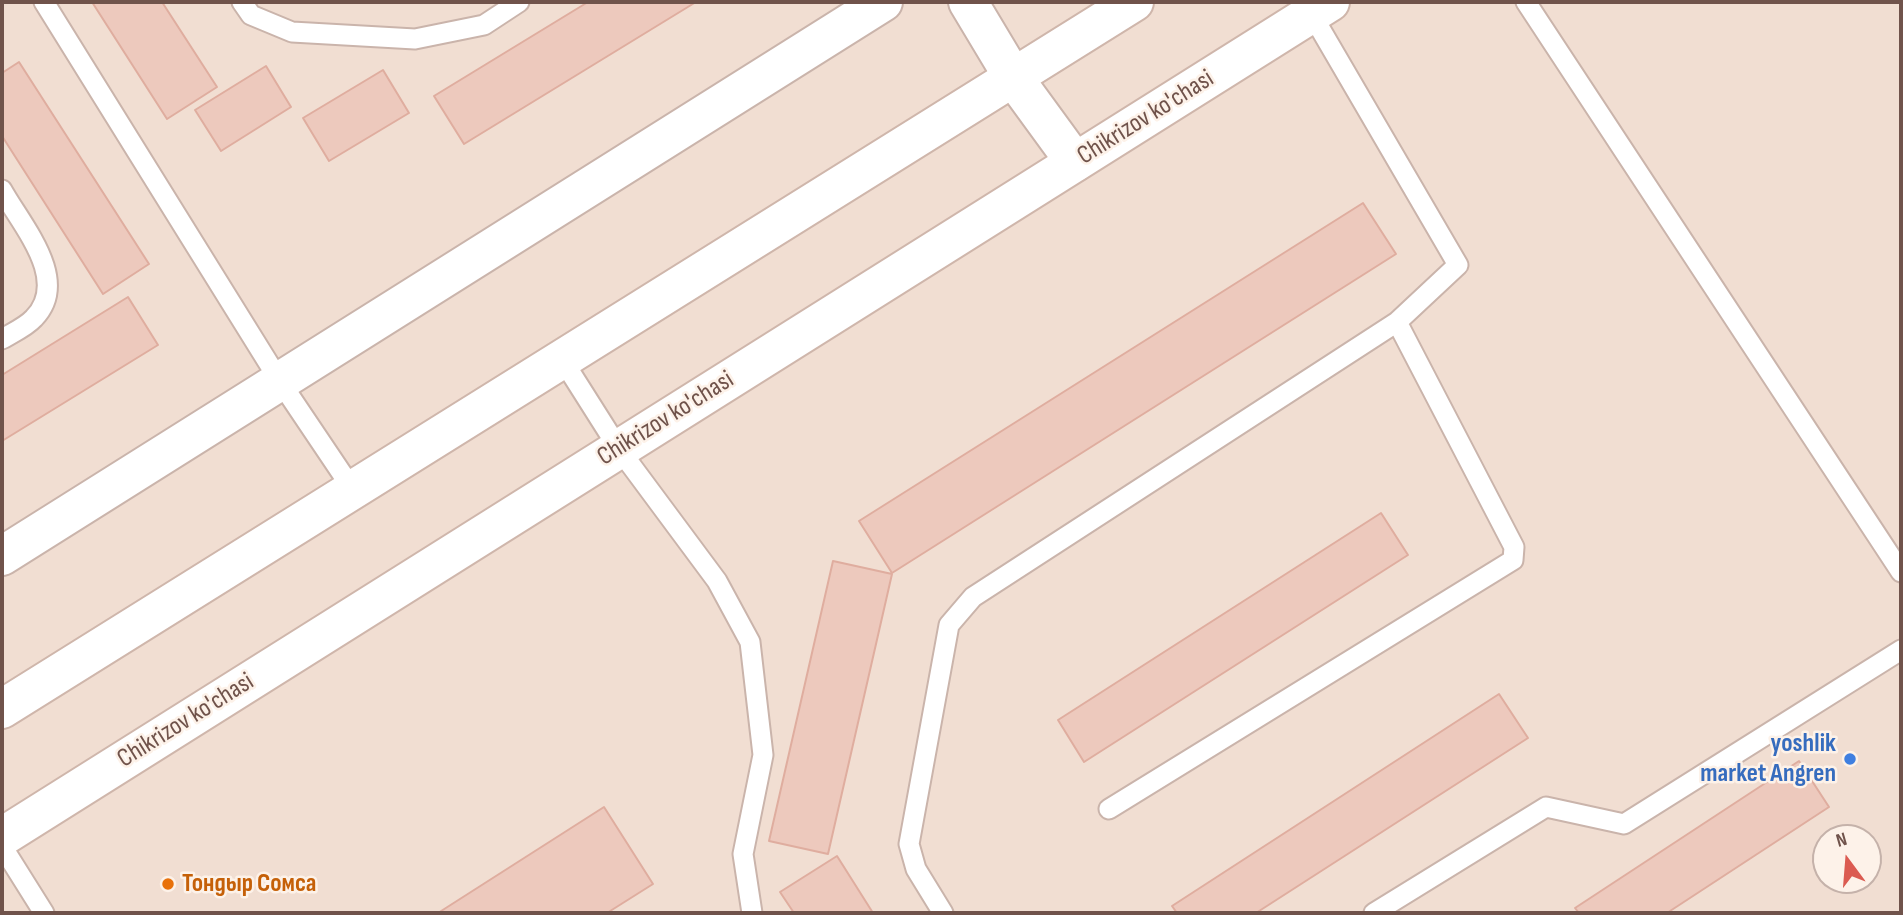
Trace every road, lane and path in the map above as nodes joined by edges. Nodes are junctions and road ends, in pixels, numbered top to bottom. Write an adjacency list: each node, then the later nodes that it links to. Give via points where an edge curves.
1 (44, 2): 15 (lane)
2 (242, 2): 3 (lane, via 251,16 292,32 415,39 484,25)
3 (519, 2)
4 (883, 2): 15 (main road)
5 (968, 2): 9 (main road)
6 (1134, 2): 9 (main road)
7 (1526, 2): 19 (lane)
8 (1321, 8): 10 (main road, Chikrizov ko'chasi); 12 (lane, via 1458,265)
9 (1013, 77): 10 (main road); 14 (main road)
10 (1075, 162): 16 (main road, Chikrizov ko'chasi)
11 (2, 190): 13 (lane, via 47,271 49,295 34,318)
12 (1396, 322): 22 (lane, via 1514,547 1513,560); 27 (lane, via 973,597 948,625 909,844 916,869)
13 (2, 339)
14 (562, 359): 16 (lane); 17 (main road)
15 (279, 380): 17 (lane); 18 (main road)
16 (619, 449): 23 (main road, Chikrizov ko'chasi); 26 (lane, via 717,580 750,642 763,755 743,854)
17 (353, 489): 21 (main road)
18 (2, 556)
19 (1900, 566)
20 (1901, 650): 28 (lane, via 1624,824 1546,807)
21 (2, 709)
22 (1109, 809)
23 (2, 837)
24 (2, 846): 25 (lane)
25 (44, 913)
26 (752, 913)
27 (943, 913)
28 (1374, 913)

